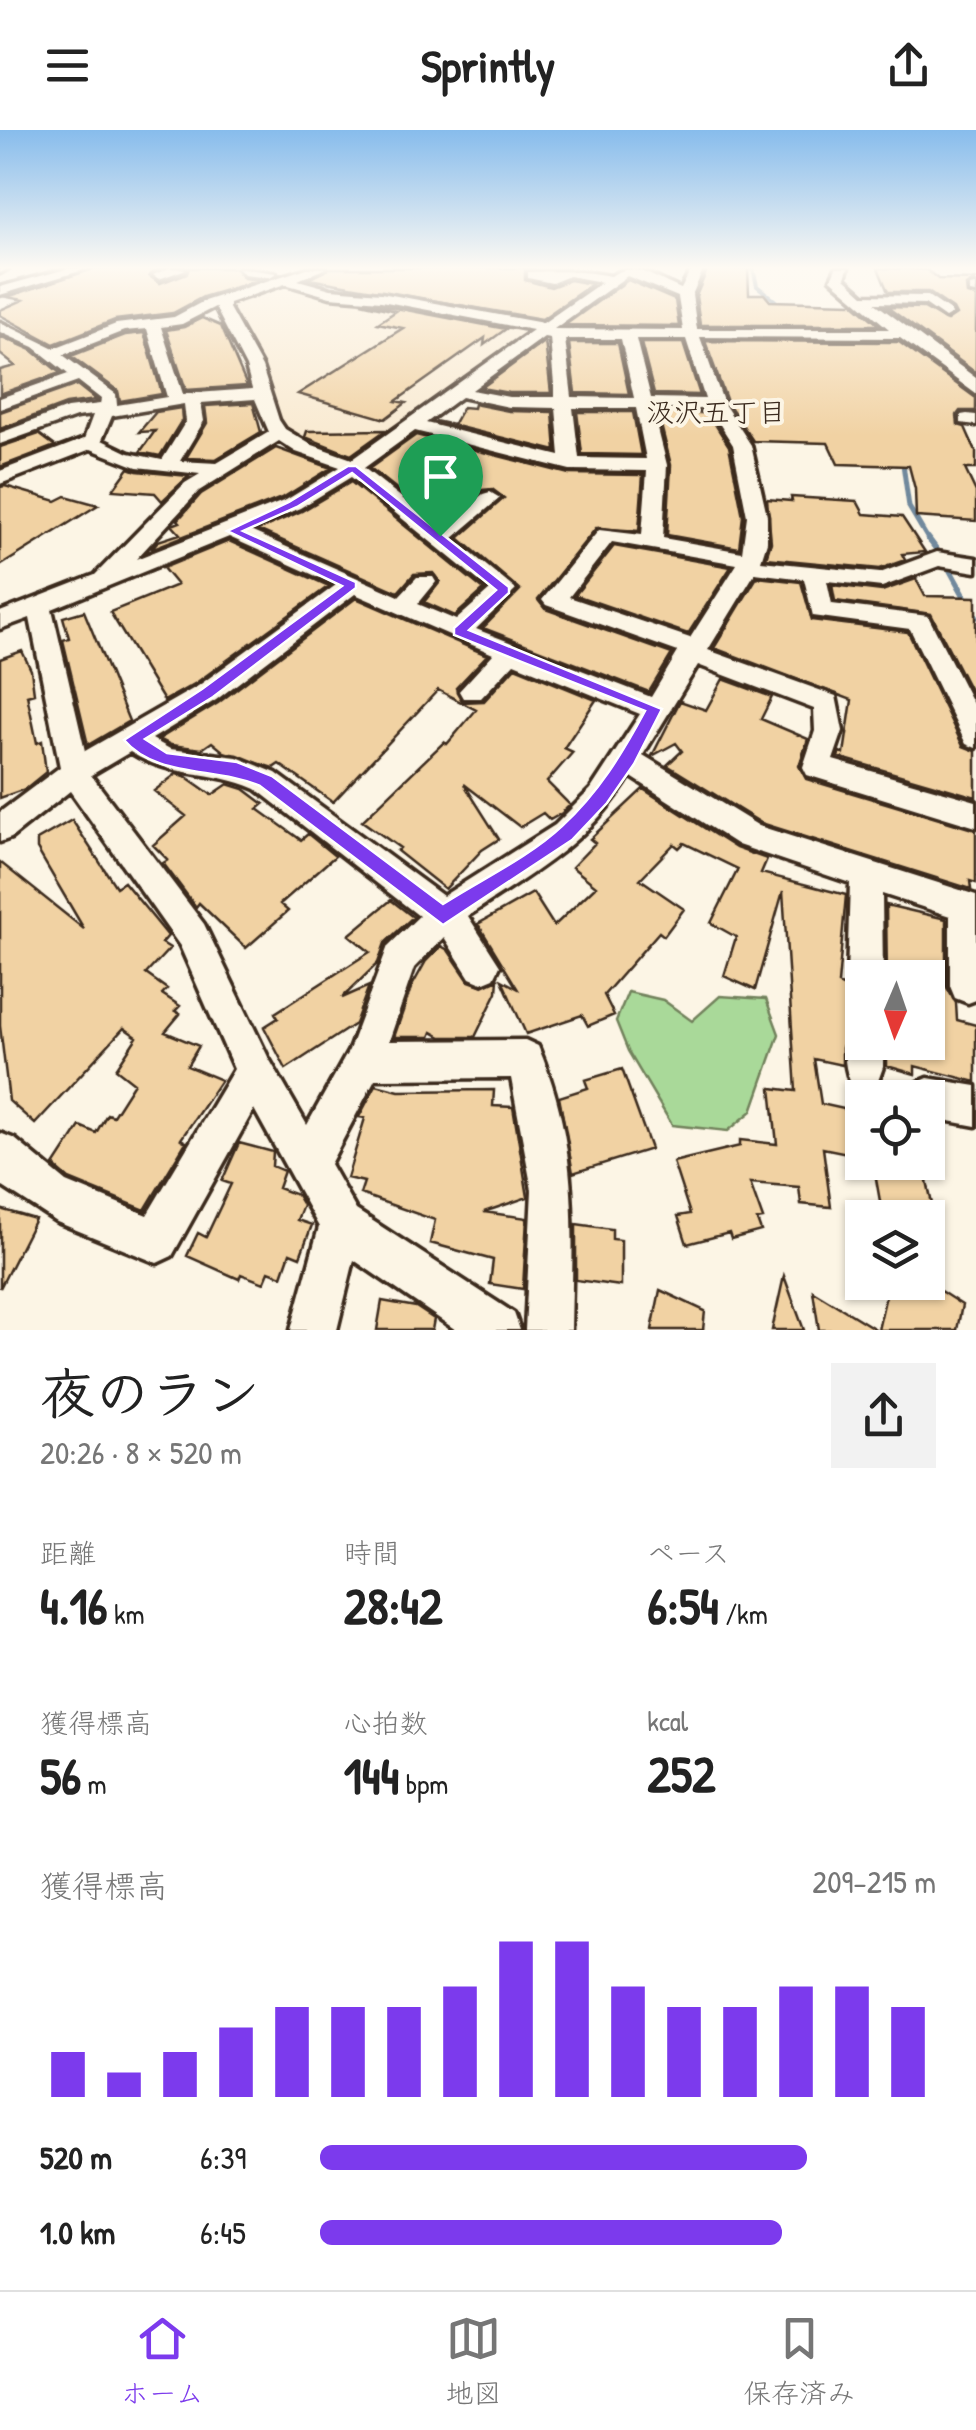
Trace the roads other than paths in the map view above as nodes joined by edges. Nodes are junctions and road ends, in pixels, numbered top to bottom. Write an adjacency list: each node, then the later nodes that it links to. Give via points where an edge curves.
1 (166, 324): 8 (street)
2 (231, 324): 18 (street)
3 (513, 324): 9 (street)
4 (556, 324): 9 (street)
5 (688, 324): 11 (street)
6 (893, 324): 12 (street)
7 (0, 326): 13 (street)
8 (154, 327): 13 (street, via 120,327); 19 (street)
9 (547, 331): 10 (street); 17 (street); 20 (street)
10 (628, 334): 11 (street); 22 (street)
11 (692, 334): 12 (street); 23 (street)
12 (904, 334): 14 (street)
13 (51, 354): 15 (street)
14 (970, 374): 16 (street)
15 (79, 375): 21 (street); 24 (street, via 110,398)
16 (976, 390)
17 (459, 392): 20 (street, via 509,402); 25 (street)
18 (264, 393): 19 (street); 26 (street)
19 (184, 400): 24 (street); 31 (street, via 195,421)
20 (565, 402): 22 (street); 29 (street)
21 (0, 404)
22 (642, 404): 23 (street); 30 (street)
23 (715, 404): 39 (street, via 742,445 757,516)
24 (107, 410): 27 (street, via 73,412); 28 (street)
25 (413, 425): 29 (street); 32 (street)
26 (279, 433): 32 (street); 33 (street)
27 (0, 439)
28 (92, 442): 31 (street, via 129,462); 34 (street)
29 (570, 464): 30 (street)
30 (658, 465): 38 (street)
31 (168, 466): 33 (street)
32 (353, 467): 36 (street); 37 (street)
33 (216, 469): 44 (street)
34 (0, 478)
35 (490, 498): 37 (street)
36 (233, 531): 43 (street); 44 (street)
37 (442, 538): 48 (street, via 504,590)
38 (652, 545): 39 (street); 50 (street, via 607,536 554,600)
39 (749, 563): 41 (street); 50 (street)
40 (976, 565): 41 (street, via 937,559 882,580)
41 (815, 576): 53 (street, via 821,612 920,622)
42 (425, 582): 45 (street)
43 (352, 585): 45 (street); 54 (street)
44 (94, 586): 46 (street)
45 (403, 606): 48 (street)
46 (40, 608): 47 (street); 56 (street)
47 (0, 621)
48 (459, 631): 49 (street)
49 (511, 651): 51 (street); 52 (street)
50 (692, 651): 52 (street); 57 (street, via 827,703 830,731 817,767)
51 (472, 691)
52 (654, 709): 55 (street)
53 (976, 737)
54 (132, 740): 56 (street); 61 (street, via 164,759 237,768 266,781)
55 (628, 760): 59 (street, via 749,836); 61 (street, via 566,834)
56 (76, 771): 58 (street); 66 (street, via 84,792 192,935)
57 (976, 814)
58 (0, 829)
59 (866, 876): 60 (street); 62 (street)
60 (971, 909): 64 (street)
61 (445, 914): 63 (street); 65 (street, via 400,958)
62 (865, 960)
63 (482, 966)
64 (968, 986)
65 (364, 1060): 70 (street); 74 (street, via 525,1059 553,1190)
66 (254, 1071): 69 (street, via 156,1241 56,1202); 70 (street)
67 (945, 1101): 68 (street)
68 (976, 1106)
69 (0, 1154)
70 (307, 1166): 71 (street)
71 (341, 1225): 72 (street); 73 (street)
72 (314, 1330)
73 (498, 1330)
74 (548, 1330)

